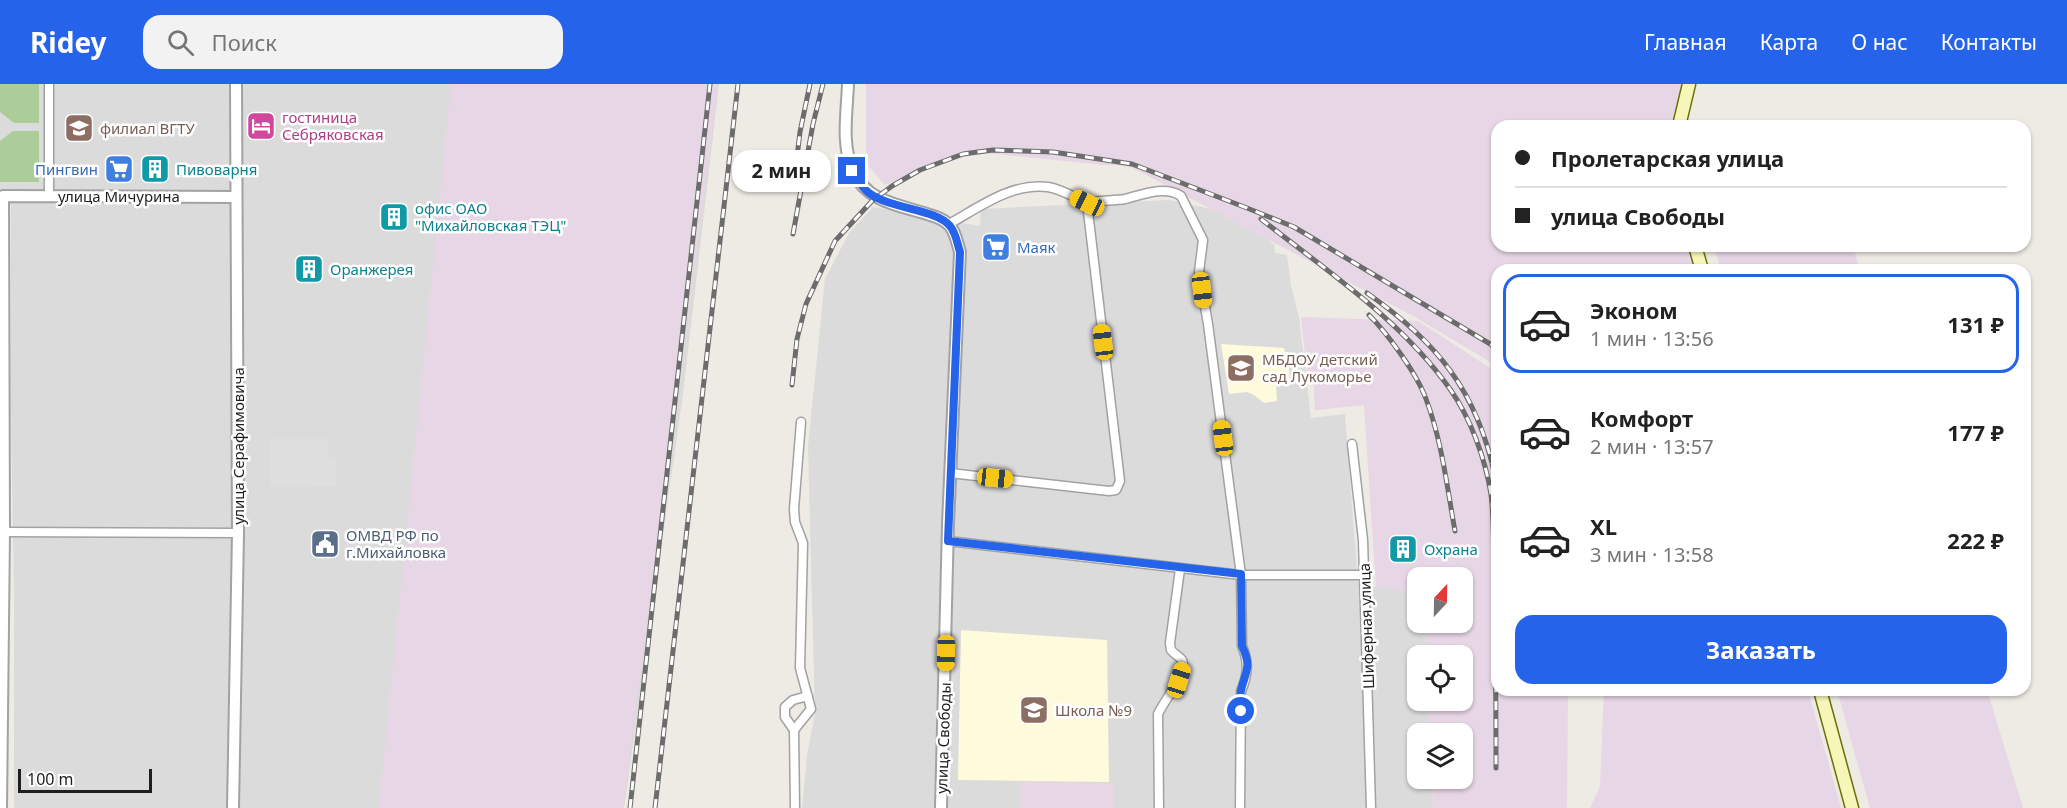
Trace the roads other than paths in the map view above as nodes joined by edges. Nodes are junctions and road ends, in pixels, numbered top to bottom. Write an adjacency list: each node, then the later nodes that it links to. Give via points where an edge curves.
1 (49, 84): 6 (street)
2 (236, 84): 7 (street, улица Серафимовича)
3 (848, 84): 9 (street, via 846,143 852,171 861,185 884,201)
4 (1689, 84): 5 (main road)
5 (1680, 120)
6 (49, 196): 7 (street, улица Мичурина); 13 (street, улица Мичурина, via 3,196)
7 (236, 197): 14 (street, улица Серафимовича)
8 (1087, 203): 9 (street, via 1047,187 1026,188 1003,194); 12 (street, via 1119,487 1108,491); 17 (street, via 1148,193 1177,194 1203,240 1199,272)
9 (949, 224): 12 (street, улица Свободы, via 960,252)
10 (801, 422): 19 (street, via 794,509 803,543 800,668)
11 (1352, 444): 18 (street, Шиферная улица)
12 (950, 473): 15 (street, улица Свободы)
13 (2, 532): 14 (street); 22 (street)
14 (238, 533): 23 (street, улица Серафимовича)
15 (948, 541): 16 (street); 25 (street, улица Свободы)
16 (1180, 569): 17 (street); 26 (street, via 1170,643 1183,667 1158,714)
17 (1241, 574): 18 (street); 27 (street, via 1242,646 1248,667 1241,691)
18 (1364, 575): 28 (street, Шиферная улица)
19 (808, 696): 21 (street, via 811,709); 21 (street, via 785,707 785,717)
20 (1822, 696): 29 (main road)
21 (794, 730): 24 (street)
22 (1, 808)
23 (233, 808)
24 (795, 808)
25 (941, 808)
26 (1159, 808)
27 (1240, 808)
28 (1371, 808)
29 (1852, 808)

